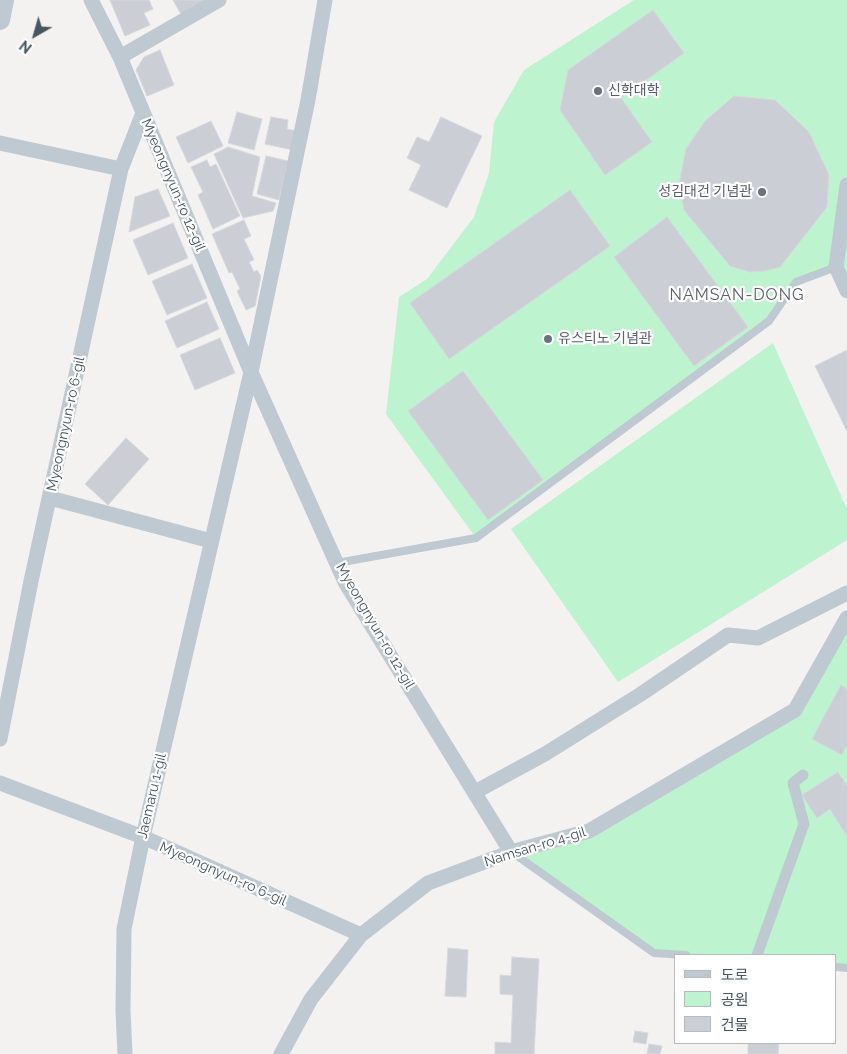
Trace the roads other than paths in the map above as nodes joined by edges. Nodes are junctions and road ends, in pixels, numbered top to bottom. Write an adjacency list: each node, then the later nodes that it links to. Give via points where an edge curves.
1 (91, 0): 4 (street, Myeongnyun-ro 12-gil)
2 (219, 0): 4 (street)
3 (324, 0): 11 (street, via 308,100)
4 (120, 57): 5 (street, Myeongnyun-ro 12-gil)
5 (143, 113): 7 (street, Myeongnyun-ro 6-gil); 11 (street, Myeongnyun-ro 12-gil)
6 (0, 143): 7 (street)
7 (121, 168): 12 (street, Myeongnyun-ro 6-gil)
8 (847, 185): 9 (street)
9 (836, 267): 10 (street); 14 (lane, via 796,282 769,321 476,538)
10 (847, 291)
11 (251, 372): 13 (street, Jaemaru 1-gil); 14 (street, Myeongnyun-ro 12-gil)
12 (50, 498): 13 (street); 17 (street, Myeongnyun-ro 6-gil)
13 (211, 541): 21 (street, Jaemaru 1-gil)
14 (337, 563): 20 (street, Myeongnyun-ro 12-gil, via 345,582)
15 (847, 593): 20 (street, via 758,638 728,635 545,754)
16 (847, 618): 22 (street, Namsan-ro 4-gil, via 796,710 589,831)
17 (0, 739)
18 (803, 775): 25 (street, via 793,783 804,824)
19 (0, 783): 21 (street, Myeongnyun-ro 6-gil)
20 (474, 792): 22 (street, Myeongnyun-ro 12-gil)
21 (143, 837): 23 (street, Myeongnyun-ro 6-gil); 26 (street, Jaemaru 1-gil, via 124,928 122,1011)
22 (512, 852): 23 (street, Namsan-ro 4-gil, via 428,883); 24 (lane, via 654,953)
23 (361, 935): 27 (street, Namsan-ro 4-gil, via 311,999)
24 (674, 954)
25 (757, 954)
26 (125, 1054)
27 (281, 1054)

